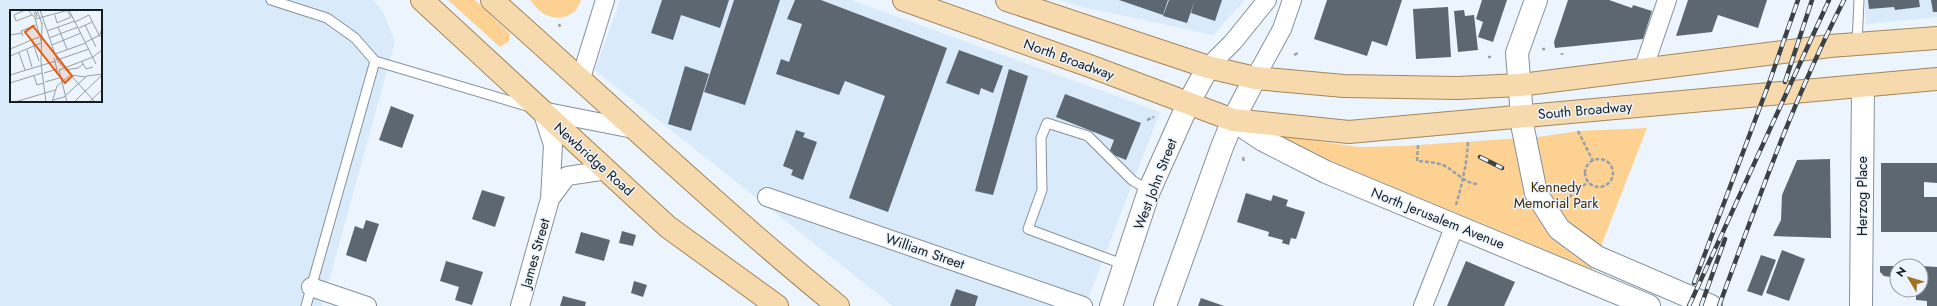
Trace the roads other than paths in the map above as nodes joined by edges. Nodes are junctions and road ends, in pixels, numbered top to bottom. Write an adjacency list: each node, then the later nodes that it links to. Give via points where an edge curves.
1 (271, 0): 15 (lane, via 327,18 355,38)
2 (422, 0): 24 (main road, Newbridge Road)
3 (492, 0): 18 (main road)
4 (606, 0): 18 (street)
5 (904, 0): 23 (main road, North Broadway)
6 (1007, 0): 12 (main road)
7 (1267, 0): 16 (street, via 1233,42)
8 (1292, 0): 19 (street, via 1282,28)
9 (1536, 0): 21 (main road, via 1517,53)
10 (1667, 0): 17 (street)
11 (1859, 0): 14 (lane)
12 (1050, 7): 16 (main road)
13 (1937, 38): 14 (main road)
14 (1857, 44): 17 (main road)
15 (375, 61): 24 (lane); 34 (lane)
16 (1208, 67): 19 (main road); 23 (main road, West John Street)
17 (1643, 70): 21 (main road)
18 (581, 78): 27 (main road)
19 (1256, 78): 21 (main road, via 1344,86 1457,88); 26 (main road)
20 (1937, 79): 22 (main road, South Broadway)
21 (1520, 85): 25 (main road)
22 (1863, 86): 25 (main road, South Broadway); 46 (main road, Herzog Place)
23 (1188, 104): 26 (main road, North Broadway); 29 (main road, West John Street)
24 (542, 111): 27 (street); 28 (main road, Newbridge Road); 31 (street, James Street, via 553,145)
25 (1521, 116): 26 (main road, South Broadway, via 1349,132); 45 (main road, via 1536,193 1559,229 1598,257)
26 (1233, 120): 32 (main road, North Jerusalem Avenue, via 1263,140 1326,172); 42 (main road)
27 (638, 130): 39 (main road)
28 (607, 170): 31 (street, James Street, via 567,176); 38 (main road, Newbridge Road, via 668,227)
29 (1149, 191): 33 (main road, West John Street); 33 (lane, via 1132,180 1088,136 1047,123 1041,138 1042,190 1028,229)
30 (767, 197): 40 (street, William Street)
31 (550, 200): 37 (street, James Street)
32 (1454, 217): 43 (street); 44 (main road, North Jerusalem Avenue)
33 (1125, 265): 41 (main road, West John Street)
34 (311, 288): 35 (lane); 36 (street)
35 (306, 306)
36 (367, 306)
37 (520, 306)
38 (777, 306)
39 (838, 306)
40 (1083, 306)
41 (1111, 306)
42 (1165, 306)
43 (1423, 306)
44 (1649, 306)
45 (1711, 306)
46 (1862, 306)

